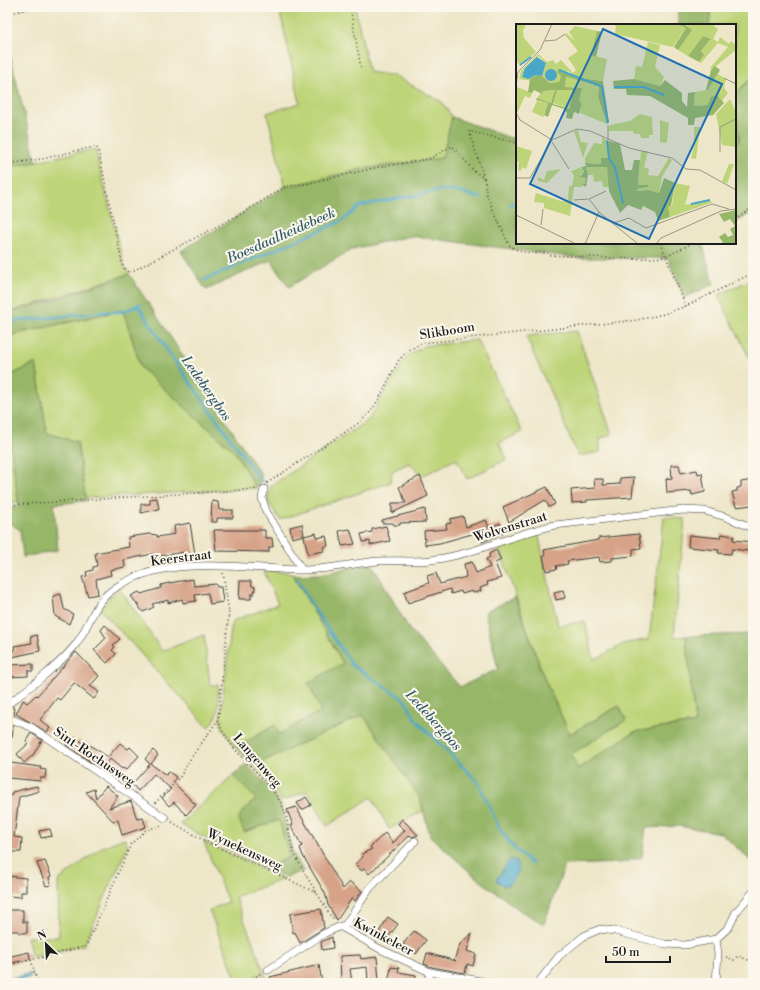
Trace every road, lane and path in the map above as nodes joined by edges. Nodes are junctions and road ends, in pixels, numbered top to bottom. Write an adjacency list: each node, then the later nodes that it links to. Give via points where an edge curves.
1 (36, 7): 3 (path)
2 (350, 7): 4 (path)
3 (7, 14)
4 (361, 68)
5 (516, 142): 7 (path, via 469,131)
6 (7, 164): 7 (path, via 96,147 123,267 129,274 246,211 286,186 429,159 452,146 475,172)
7 (484, 178): 12 (path, via 487,196 502,231 509,245 516,250 606,259)
8 (753, 207): 9 (path)
9 (736, 219)
10 (661, 244): 12 (path)
11 (690, 244): 12 (path)
12 (666, 257): 14 (path)
13 (753, 274): 14 (path, Slikboom)
14 (686, 306): 15 (path, Slikboom, via 637,320 422,343 407,351 398,361 368,415 267,482)
15 (264, 489): 16 (path); 20 (street, via 262,498 266,511)
16 (7, 505)
17 (753, 528): 19 (street, Wolvenstraat, via 705,511 683,510 554,525 489,546 432,560 379,561)
18 (222, 565): 20 (street, Keerstraat); 21 (street, Keerstraat, via 184,567 145,575 111,591 92,614 72,649); 23 (path, via 229,612)
19 (319, 569): 20 (street, Keerstraat)
20 (302, 570)
21 (7, 706): 22 (main road, Keerstraat)
22 (8, 718): 24 (main road, Keerstraat); 25 (street, Sint-Rochusweg, via 30,727)
23 (218, 720): 25 (path, via 190,758 180,777); 29 (path, Langenweg, via 221,730 235,749 281,802 294,850)
24 (7, 734)
25 (150, 808): 26 (street, Sint-Rochusweg)
26 (168, 820): 29 (path, Wynekensweg, via 201,839); 32 (path, via 146,830 131,844 86,946)
27 (415, 841): 37 (street, Kwinkeleer, via 370,888 343,928 380,949)
28 (753, 892): 31 (street, via 736,912 725,931)
29 (319, 894): 30 (path, Langenweg, via 329,914)
30 (341, 926): 36 (street, Kwinkeleer, via 325,933)
31 (716, 939): 42 (street, via 685,945 665,944 600,929 584,936 559,956); 43 (street)
32 (31, 960): 35 (path); 38 (path)
33 (734, 960): 34 (path, via 738,956)
34 (753, 962)
35 (7, 966)
36 (268, 970): 39 (path)
37 (430, 972): 40 (street); 41 (street, Kwinkeleer)
38 (38, 983)
39 (246, 983)
40 (428, 983)
41 (492, 983)
42 (538, 983)
43 (716, 983)

